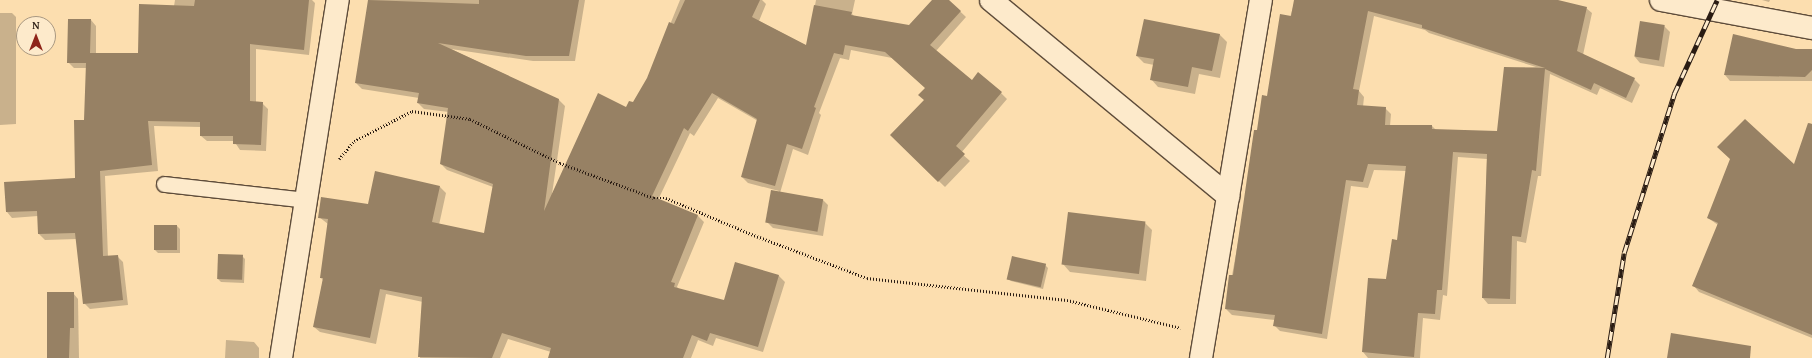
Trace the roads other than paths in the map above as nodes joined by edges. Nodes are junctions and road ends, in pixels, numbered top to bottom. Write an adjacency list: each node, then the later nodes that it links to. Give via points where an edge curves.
1 (338, 0): 8 (street)
2 (991, 0): 7 (street)
3 (1261, 0): 7 (street)
4 (1661, 0): 5 (street)
5 (1812, 28)
6 (164, 184): 8 (lane)
7 (1228, 196): 10 (street)
8 (306, 200): 9 (street)
9 (282, 358)
10 (1201, 358)

